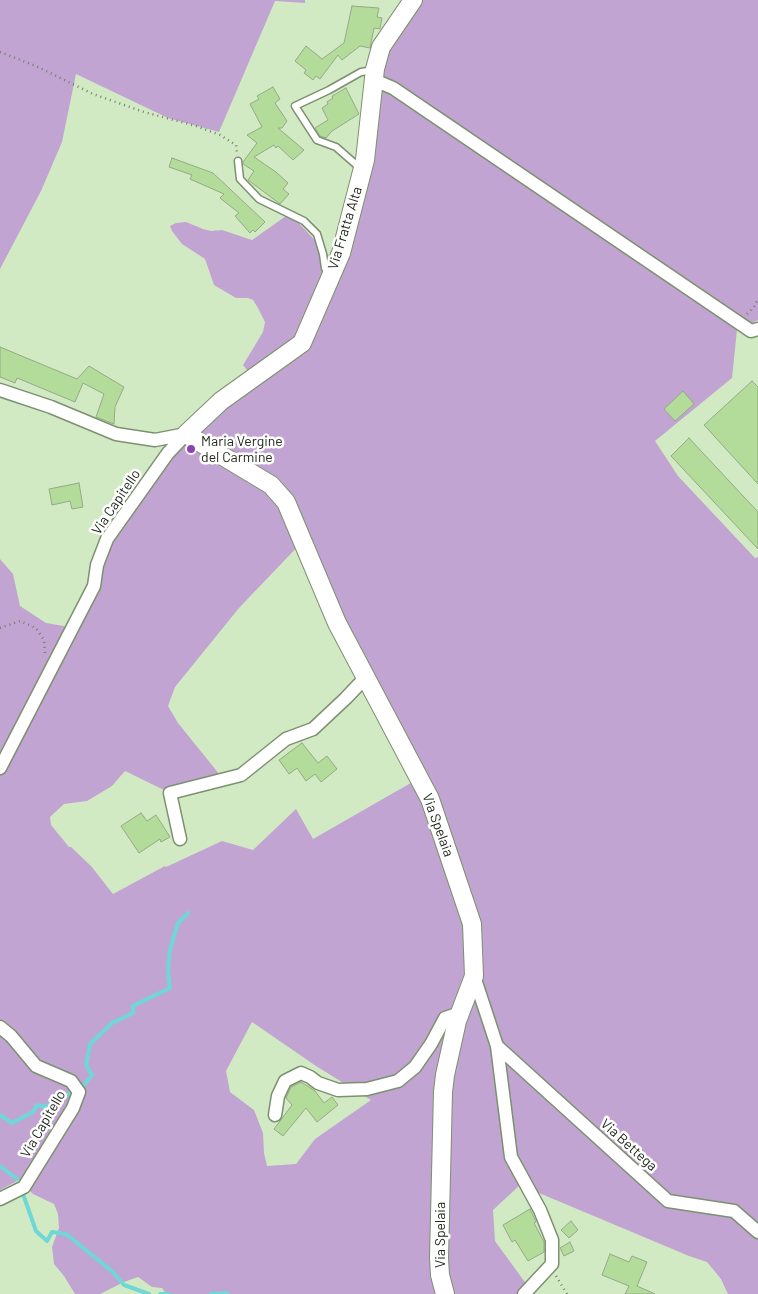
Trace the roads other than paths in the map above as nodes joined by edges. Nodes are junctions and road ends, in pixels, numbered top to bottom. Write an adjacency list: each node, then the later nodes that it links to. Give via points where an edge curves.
1 (413, 0): 2 (street, Via Fratta Alta, via 382,47)
2 (375, 75): 4 (street, Via Fratta Alta); 4 (lane, via 361,72 295,106 317,140 336,148); 6 (street, via 751,331)
3 (238, 161): 5 (lane, via 240,179 259,200 304,221 316,234 325,268)
4 (362, 170): 5 (street, Via Fratta Alta)
5 (331, 276): 8 (street, Via Fratta Alta, via 302,343 221,401)
6 (758, 329)
7 (0, 390): 8 (street, via 116,434 155,440)
8 (186, 434): 9 (street, Via Spelaia, via 271,485 286,502 337,623); 10 (street, Via Capitello, via 168,453 106,539 94,586)
9 (365, 678): 11 (street, via 313,728 286,739 241,775 170,793); 12 (street, Via Spelaia, via 430,799 472,924)
10 (0, 768)
11 (180, 839)
12 (474, 976): 13 (street, Via Spelaia); 15 (street, Via Bettega)
13 (460, 1013): 16 (street, via 445,1018 415,1067 398,1080 367,1089 338,1090 301,1073 285,1081); 19 (street, Via Spelaia, via 443,1092 439,1258)
14 (0, 1027): 17 (street, Via Capitello, via 36,1066 71,1081 79,1092 73,1108 24,1187)
15 (498, 1046): 18 (street, Via Bettega, via 668,1200 734,1211); 20 (street, Via Bettega, via 511,1157 540,1210 552,1240 552,1264)
16 (275, 1115)
17 (0, 1198)
18 (758, 1232)
19 (445, 1294)
20 (524, 1294)

